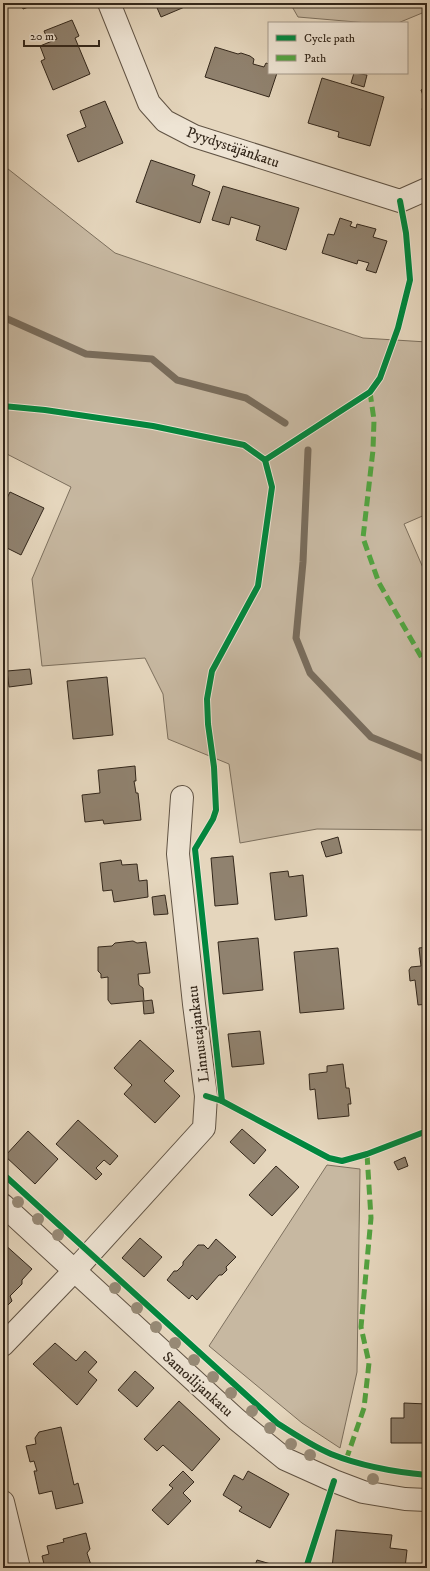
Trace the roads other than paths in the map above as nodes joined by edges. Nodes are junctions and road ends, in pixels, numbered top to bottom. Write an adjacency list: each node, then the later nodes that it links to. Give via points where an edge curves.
1 (108, 3): 2 (street, Pyydystäjänkatu, via 149,103 165,121 194,136 400,201)
2 (427, 189)
3 (182, 797): 5 (street, Linnustajankatu, via 178,854 206,1096 204,1128)
4 (3, 1205): 5 (street, Samoilijankatu)
5 (75, 1270): 6 (street, Linnustajankatu); 7 (street, Samoilijankatu, via 236,1419 285,1458 364,1492)
6 (3, 1345)
7 (427, 1500)
8 (3, 1502): 9 (street)
9 (19, 1568)

